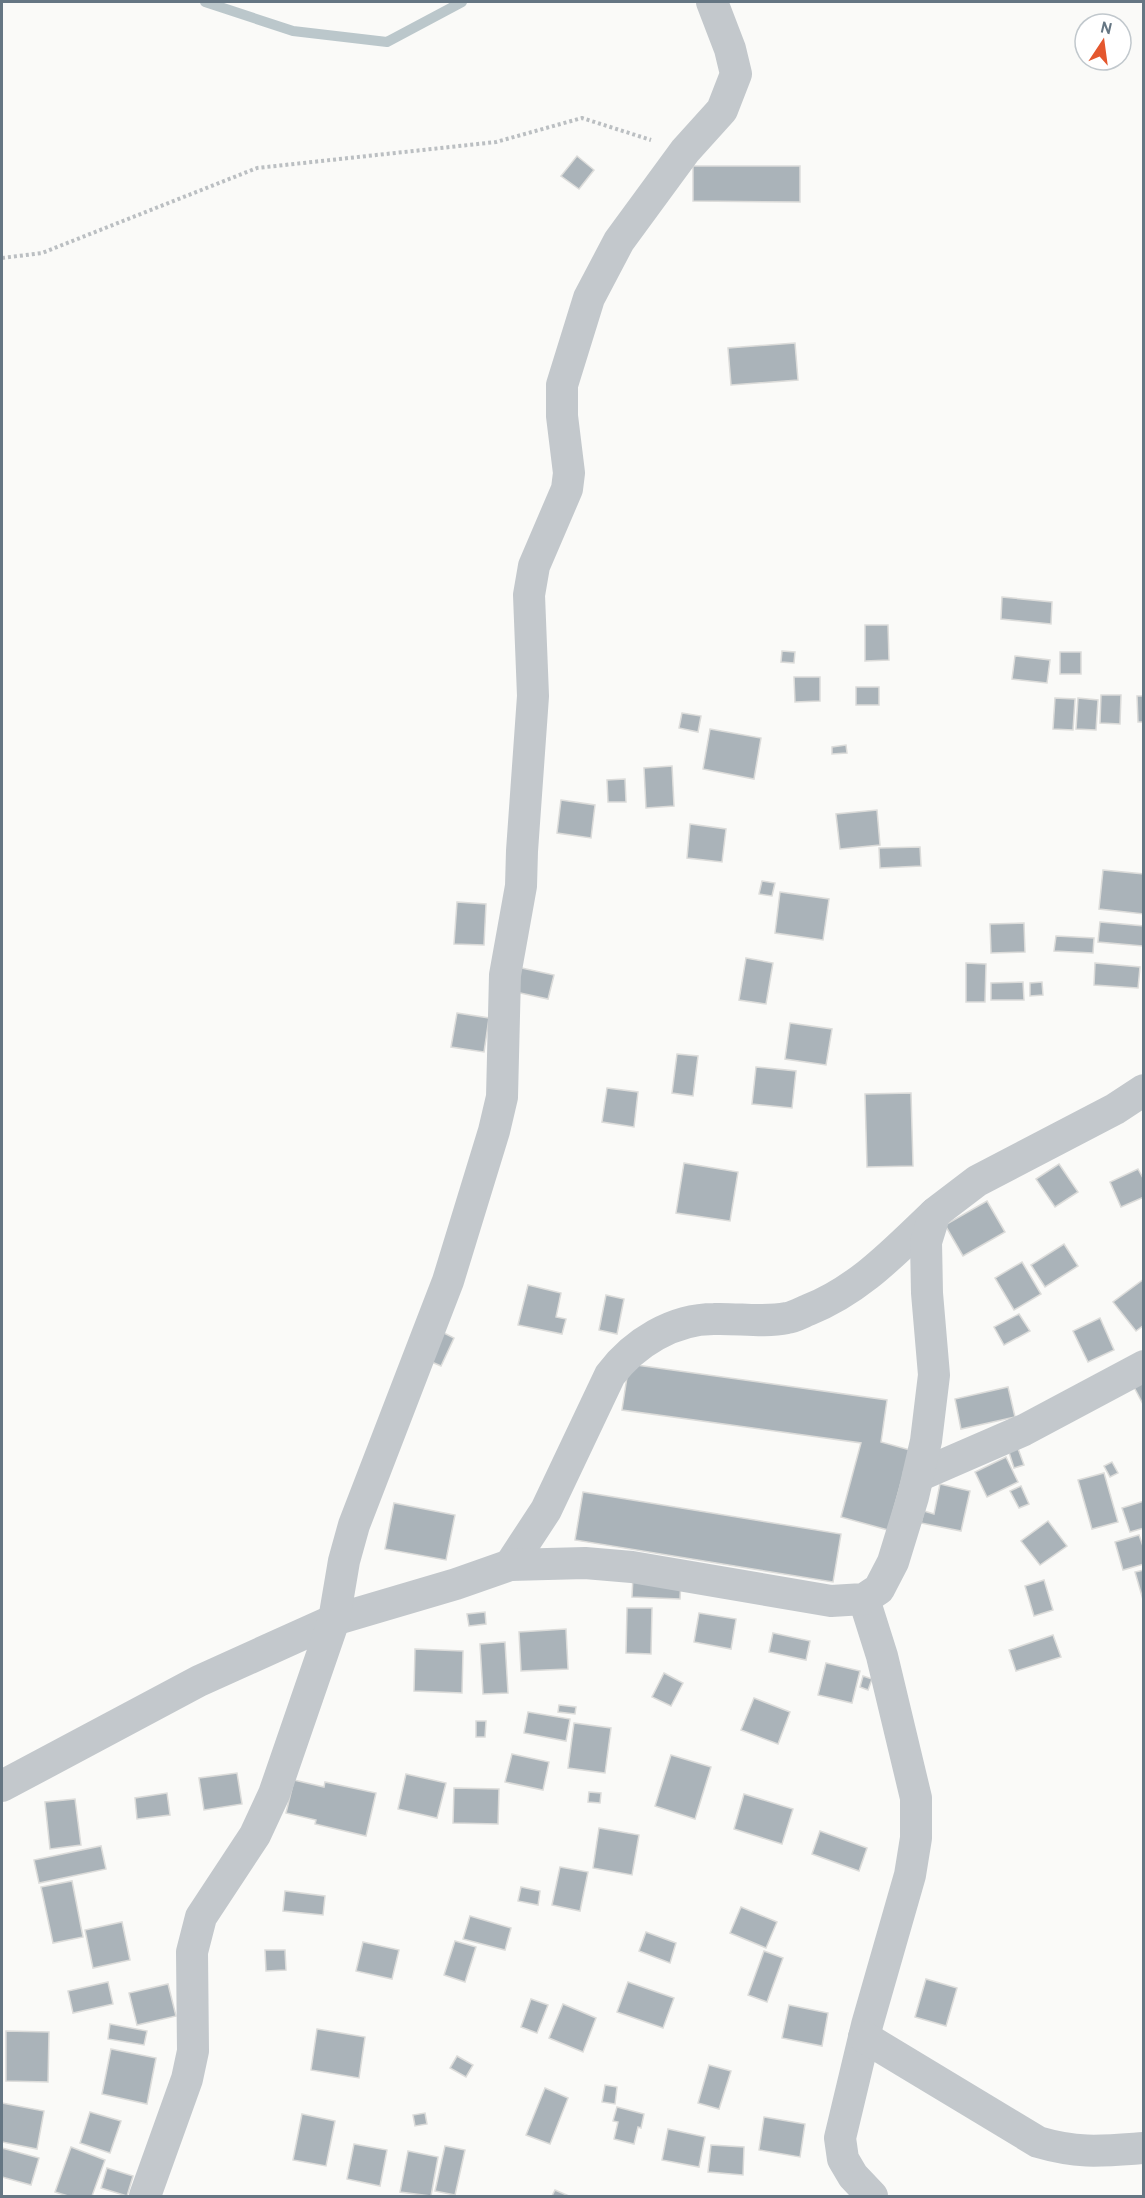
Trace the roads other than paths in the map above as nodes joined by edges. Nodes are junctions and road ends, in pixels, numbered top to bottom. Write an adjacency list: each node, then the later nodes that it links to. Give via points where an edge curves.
1 (712, 2): 8 (street, via 735,74 722,110 685,152 620,241 589,297 562,386 567,489 534,566 529,594 533,696 521,886 505,975 502,1097 448,1281 354,1525)
2 (1143, 1090): 3 (street, via 1115,1109 977,1181)
3 (935, 1213): 5 (street, via 926,1242 934,1375); 6 (street, via 866,1278 824,1304 788,1318 712,1318 684,1323 660,1332 623,1358 610,1376 546,1510)
4 (1143, 1366): 5 (street, via 1024,1430)
5 (918, 1476): 7 (street, via 893,1562 879,1589)
6 (510, 1565): 7 (street, via 585,1563 632,1567 831,1600); 8 (street)
7 (864, 1599): 10 (street, via 882,1656 916,1798 916,1838 910,1875)
8 (334, 1620): 9 (street, via 199,1682); 12 (street, via 274,1794 255,1835 201,1917 192,1952 193,2051 187,2079)
9 (2, 1786)
10 (864, 2037): 11 (street, via 1038,2142 1091,2152); 13 (street, via 840,2138 843,2159)
11 (1143, 2148)
12 (145, 2196)
13 (872, 2196)

